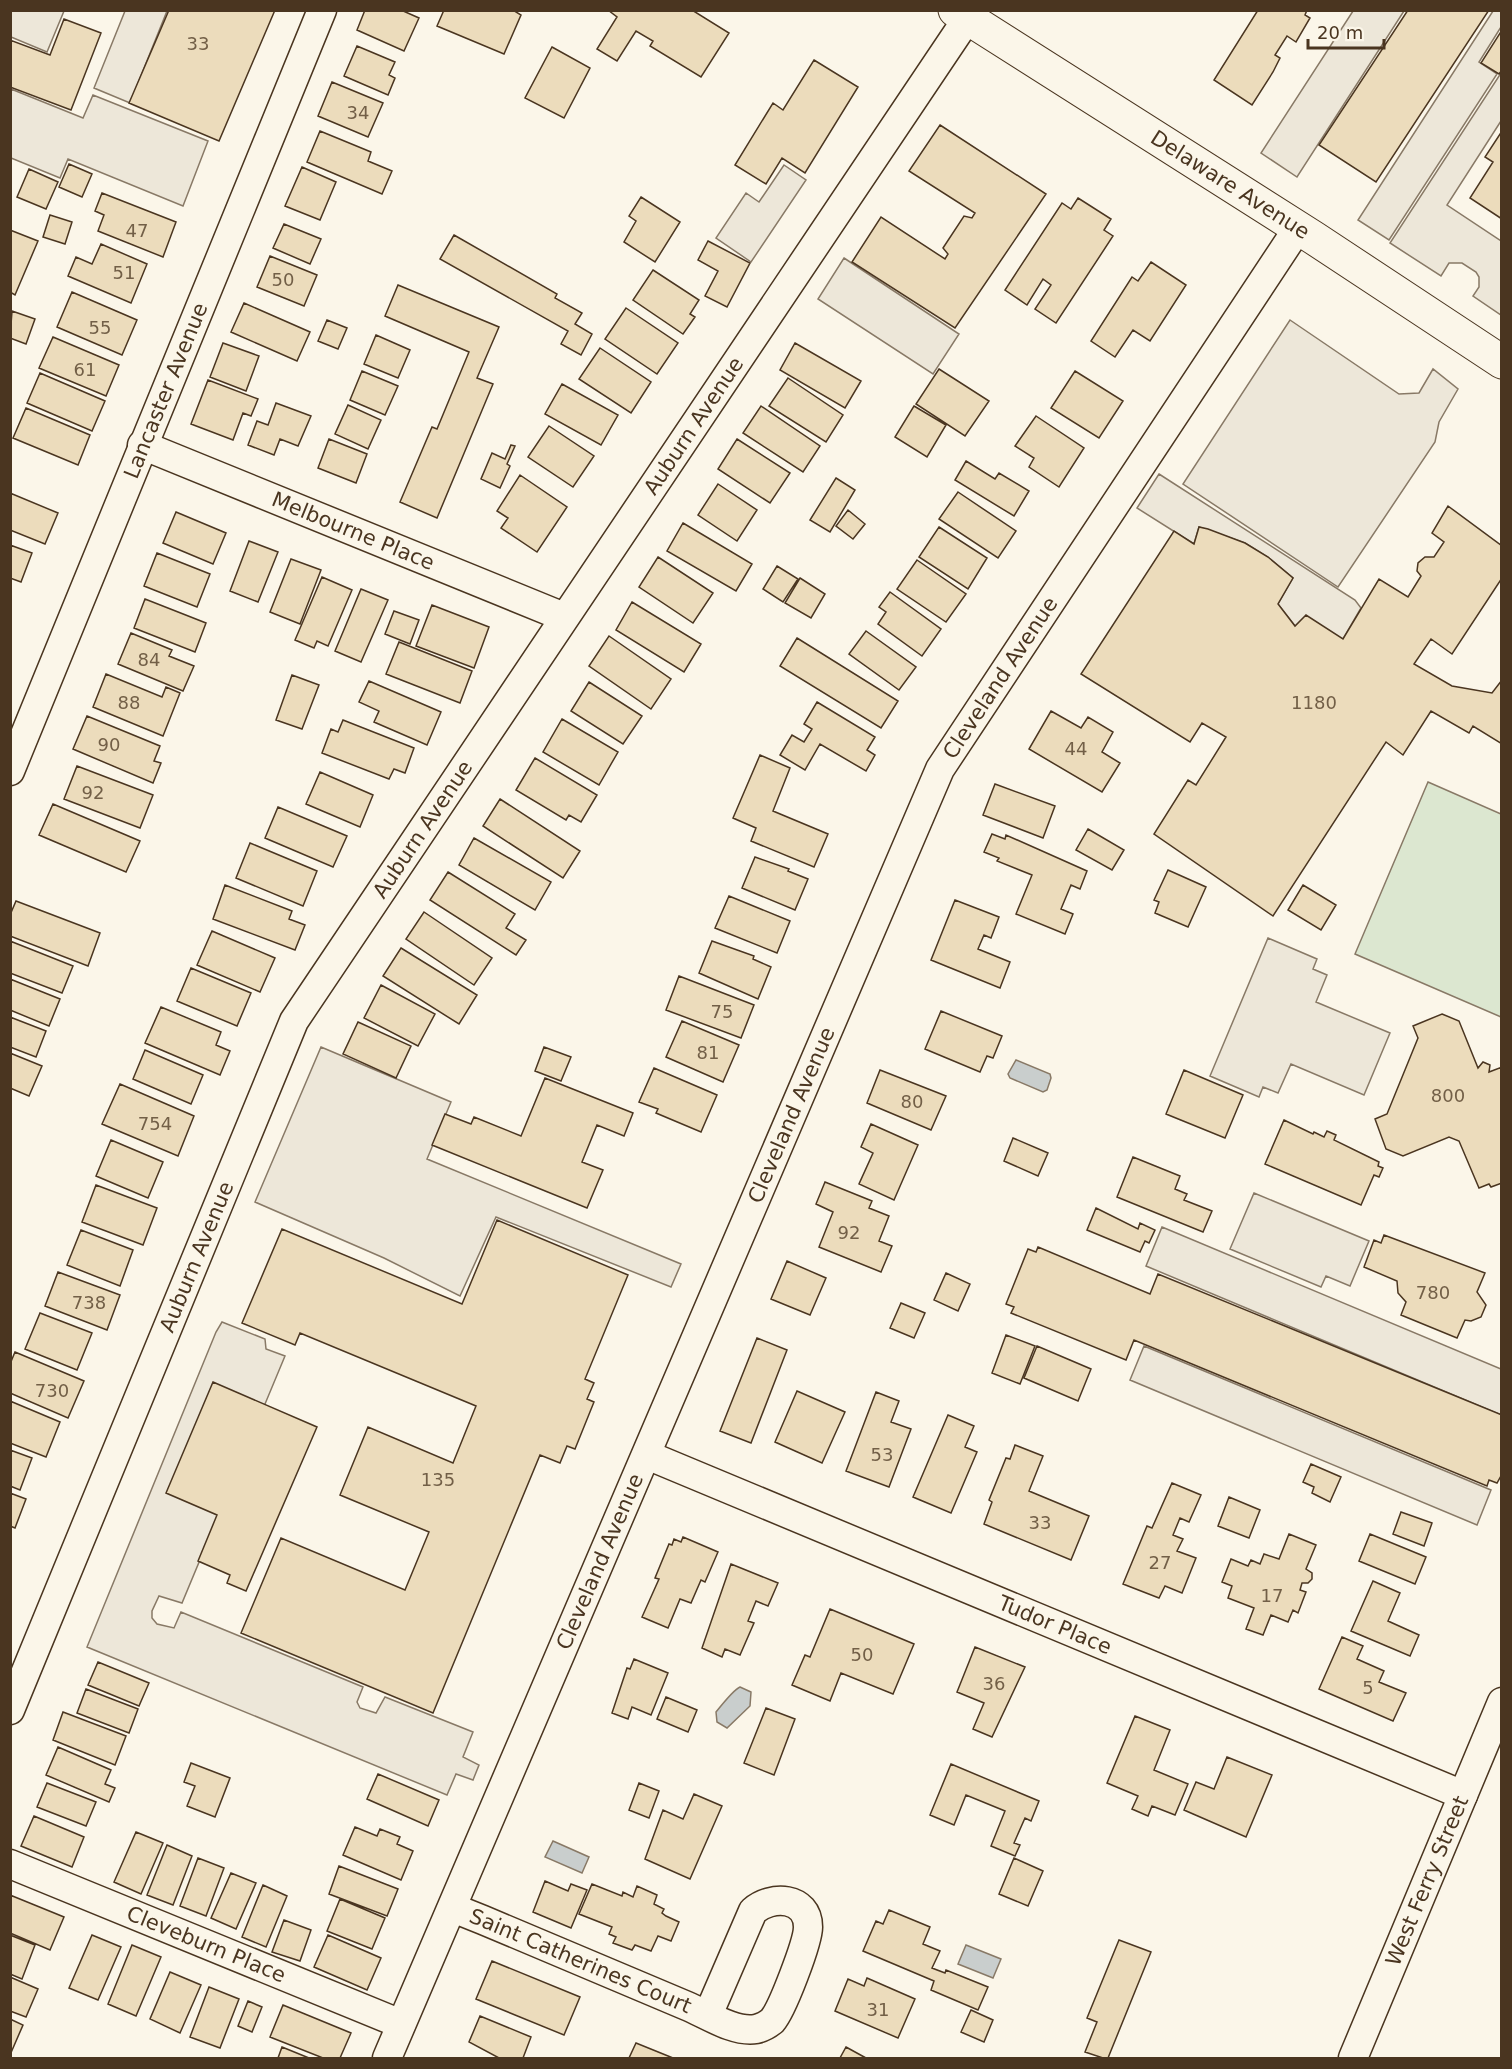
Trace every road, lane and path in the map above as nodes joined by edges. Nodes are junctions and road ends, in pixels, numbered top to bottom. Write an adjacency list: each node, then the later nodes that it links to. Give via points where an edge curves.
1 (322, 10): 5 (street, Lancaster Avenue)
2 (961, 15): 3 (main road, Delaware Avenue); 6 (street, Auburn Avenue)
3 (1298, 228): 4 (main road, Delaware Avenue); 8 (street, Cleveland Avenue, via 939,769)
4 (1502, 362)
5 (142, 445): 6 (street, Melbourne Place); 7 (street, Lancaster Avenue)
6 (564, 617): 10 (street, Auburn Avenue, via 294,1021)
7 (10, 771)
8 (647, 1455): 11 (street, Tudor Place); 13 (street, Cleveland Avenue)
9 (1502, 1702): 11 (street, West Ferry Street)
10 (10, 1710)
11 (1463, 1795): 17 (street, West Ferry Street)
12 (10, 1864): 15 (street, Cleveburn Place)
13 (453, 1908): 14 (street, Saint Catherines Court); 15 (street, Cleveland Avenue)
14 (708, 2015)
15 (401, 2024): 16 (street, Cleveland Avenue)
16 (387, 2058)
17 (1353, 2058)

